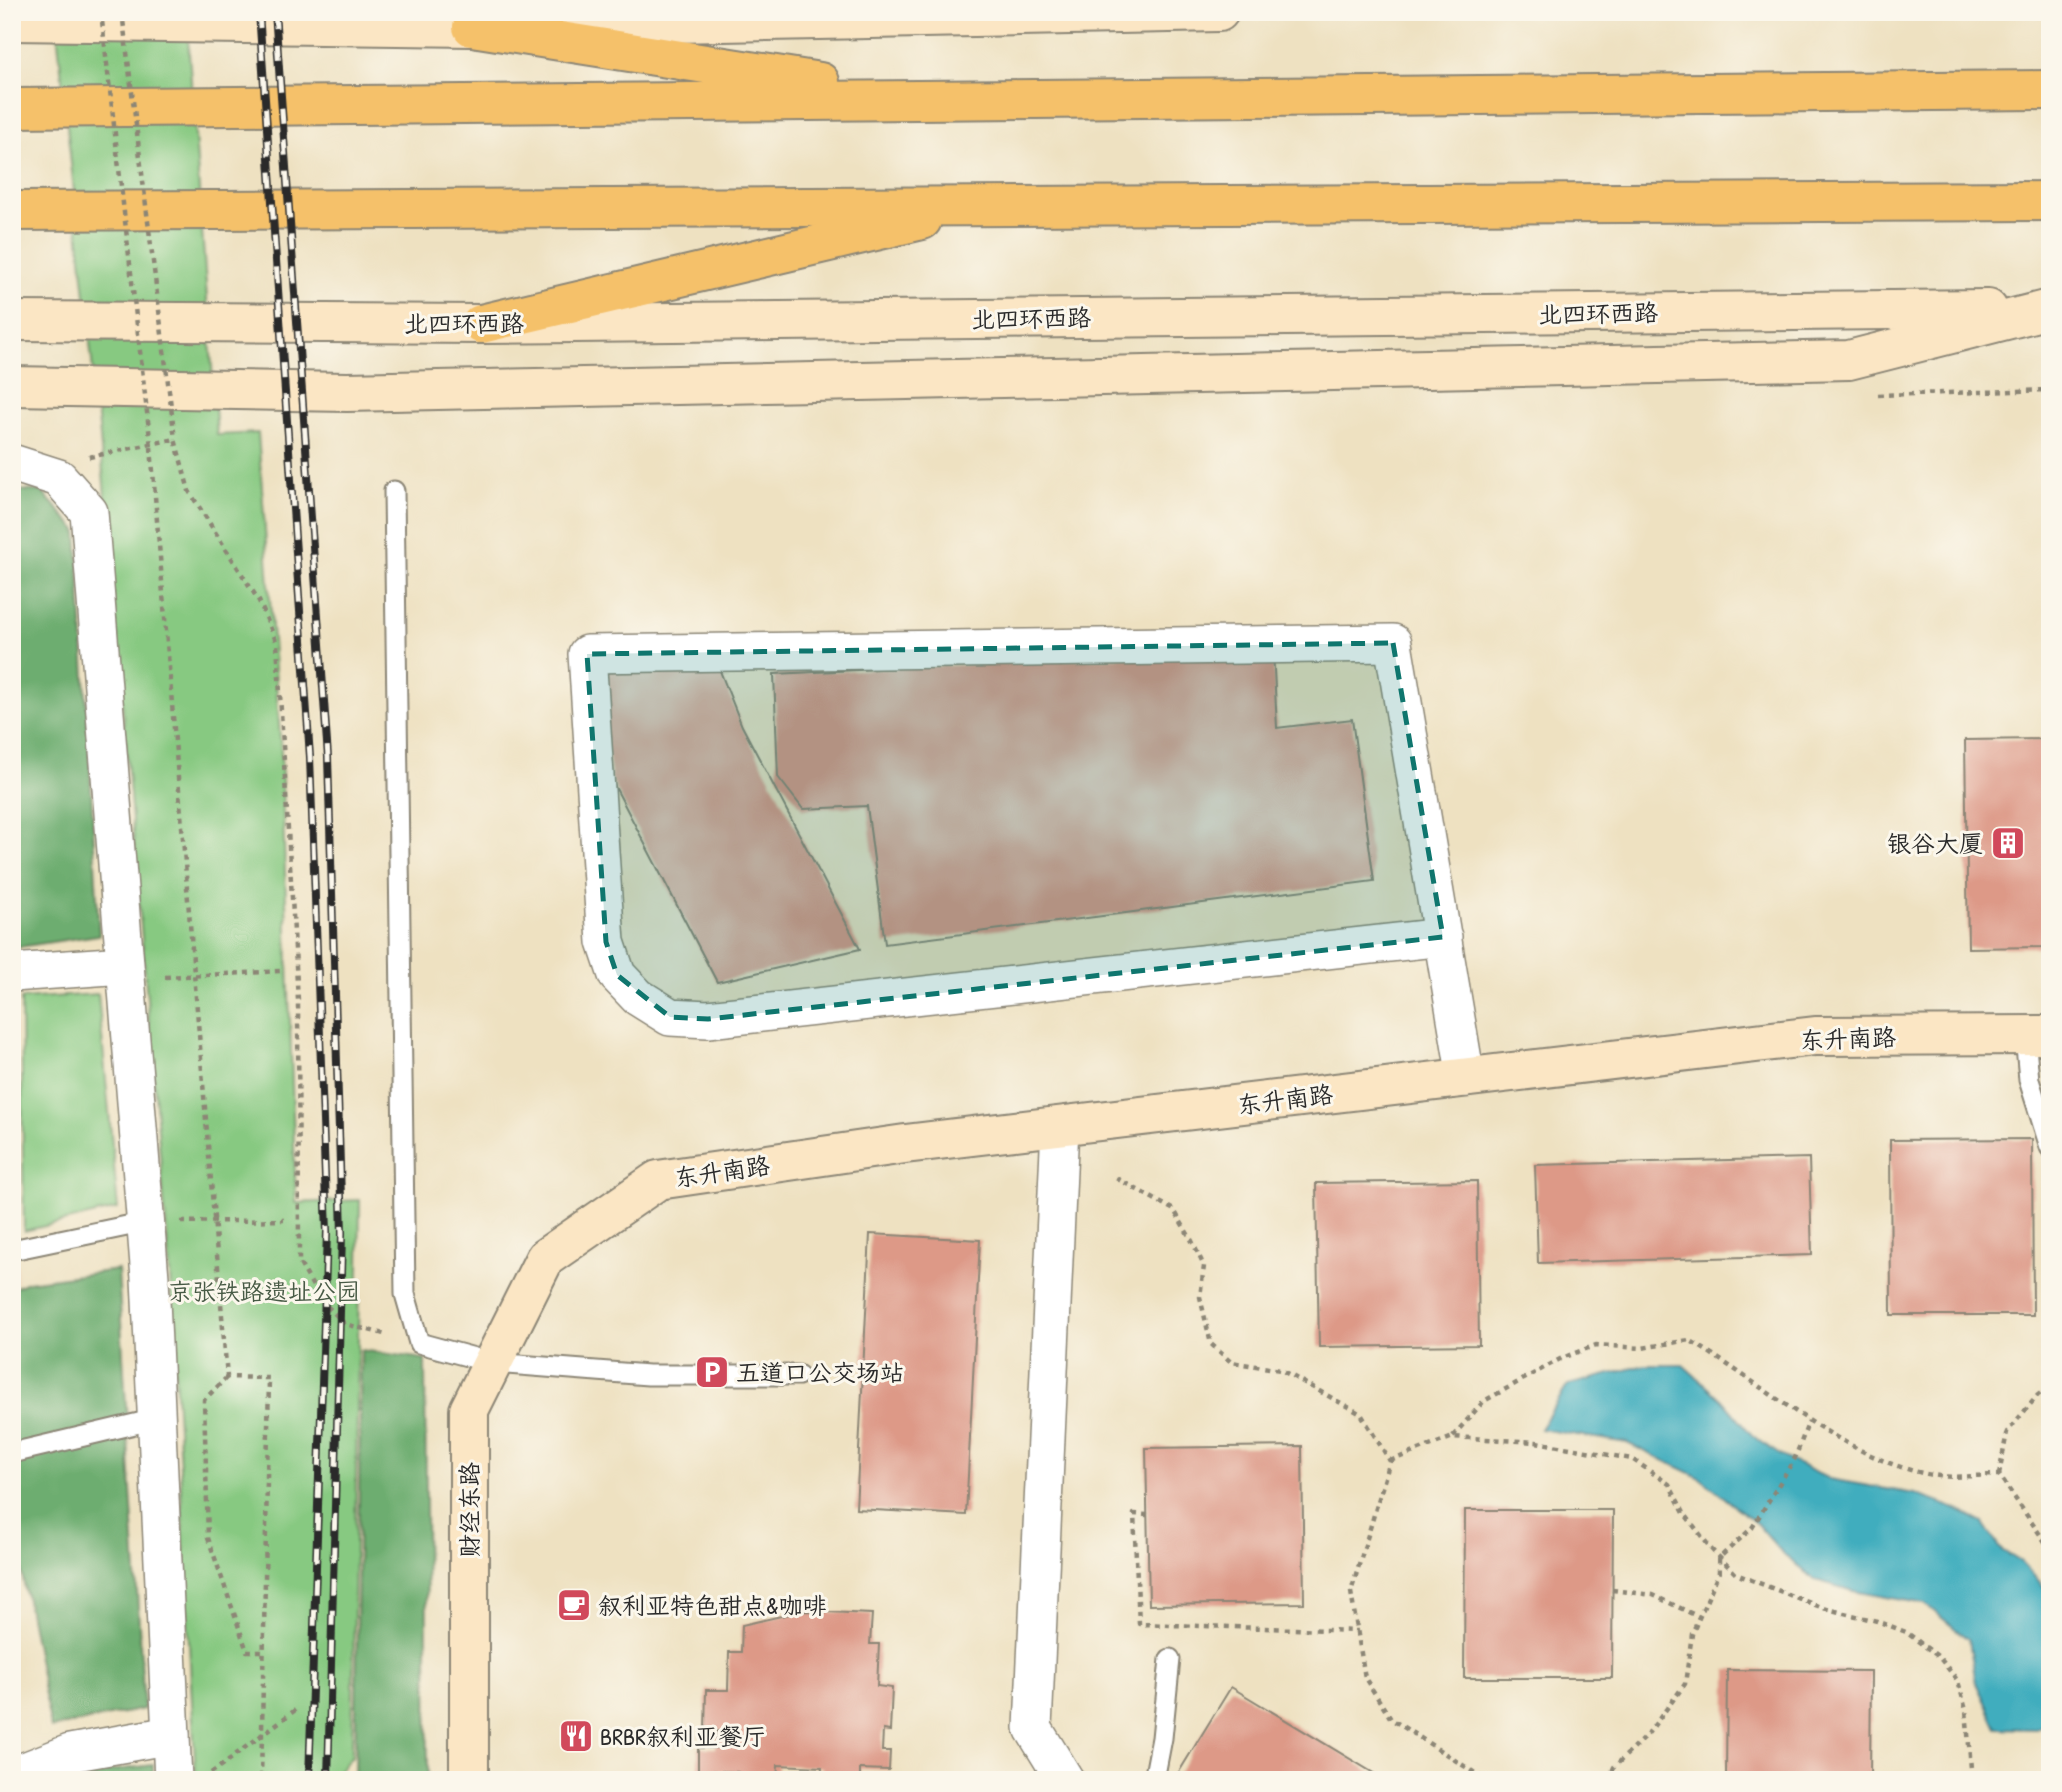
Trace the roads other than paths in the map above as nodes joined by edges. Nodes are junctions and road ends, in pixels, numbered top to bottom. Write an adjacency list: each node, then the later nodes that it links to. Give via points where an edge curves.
1 (1219, 12): 3 (street)
2 (12, 22): 3 (street)
3 (471, 27): 5 (highway)
4 (2050, 90): 5 (highway)
5 (933, 100): 6 (highway)
6 (12, 107)
7 (2050, 201): 8 (highway)
8 (989, 204): 9 (highway); 12 (highway)
9 (12, 211)
10 (2050, 309): 12 (street, 北四环西路); 13 (street, via 1849,360 346,392)
11 (12, 321): 12 (street, 北四环西路)
12 (481, 324)
13 (12, 386)
14 (12, 463): 17 (street, via 59,478 89,512)
15 (394, 491): 26 (lane, via 405,1294 419,1343)
16 (1443, 937): 16 (street, via 1393,643 587,654 606,942 617,975 638,997 670,1017 708,1019); 20 (street)
17 (125, 972): 18 (street); 23 (street)
18 (12, 973)
19 (2037, 1035): 20 (street, 东升南路, via 1815,1036); 22 (lane, via 2029,1080)
20 (1466, 1078): 21 (street, 东升南路)
21 (1060, 1126): 25 (street, 东升南路, via 658,1180); 35 (street, via 1033,1728)
22 (2050, 1147)
23 (146, 1223): 24 (lane); 28 (street)
24 (12, 1250)
25 (545, 1258): 26 (street, 财经东路)
26 (493, 1363): 27 (lane, via 648,1375); 34 (street, 财经东路, via 469,1410)
27 (798, 1375)
28 (156, 1419): 29 (lane); 31 (street)
29 (12, 1453)
30 (1170, 1659): 36 (lane)
31 (171, 1735): 32 (street, via 71,1754); 33 (street)
32 (12, 1776)
33 (173, 1780)
34 (469, 1780)
35 (1065, 1780)
36 (1154, 1780)

